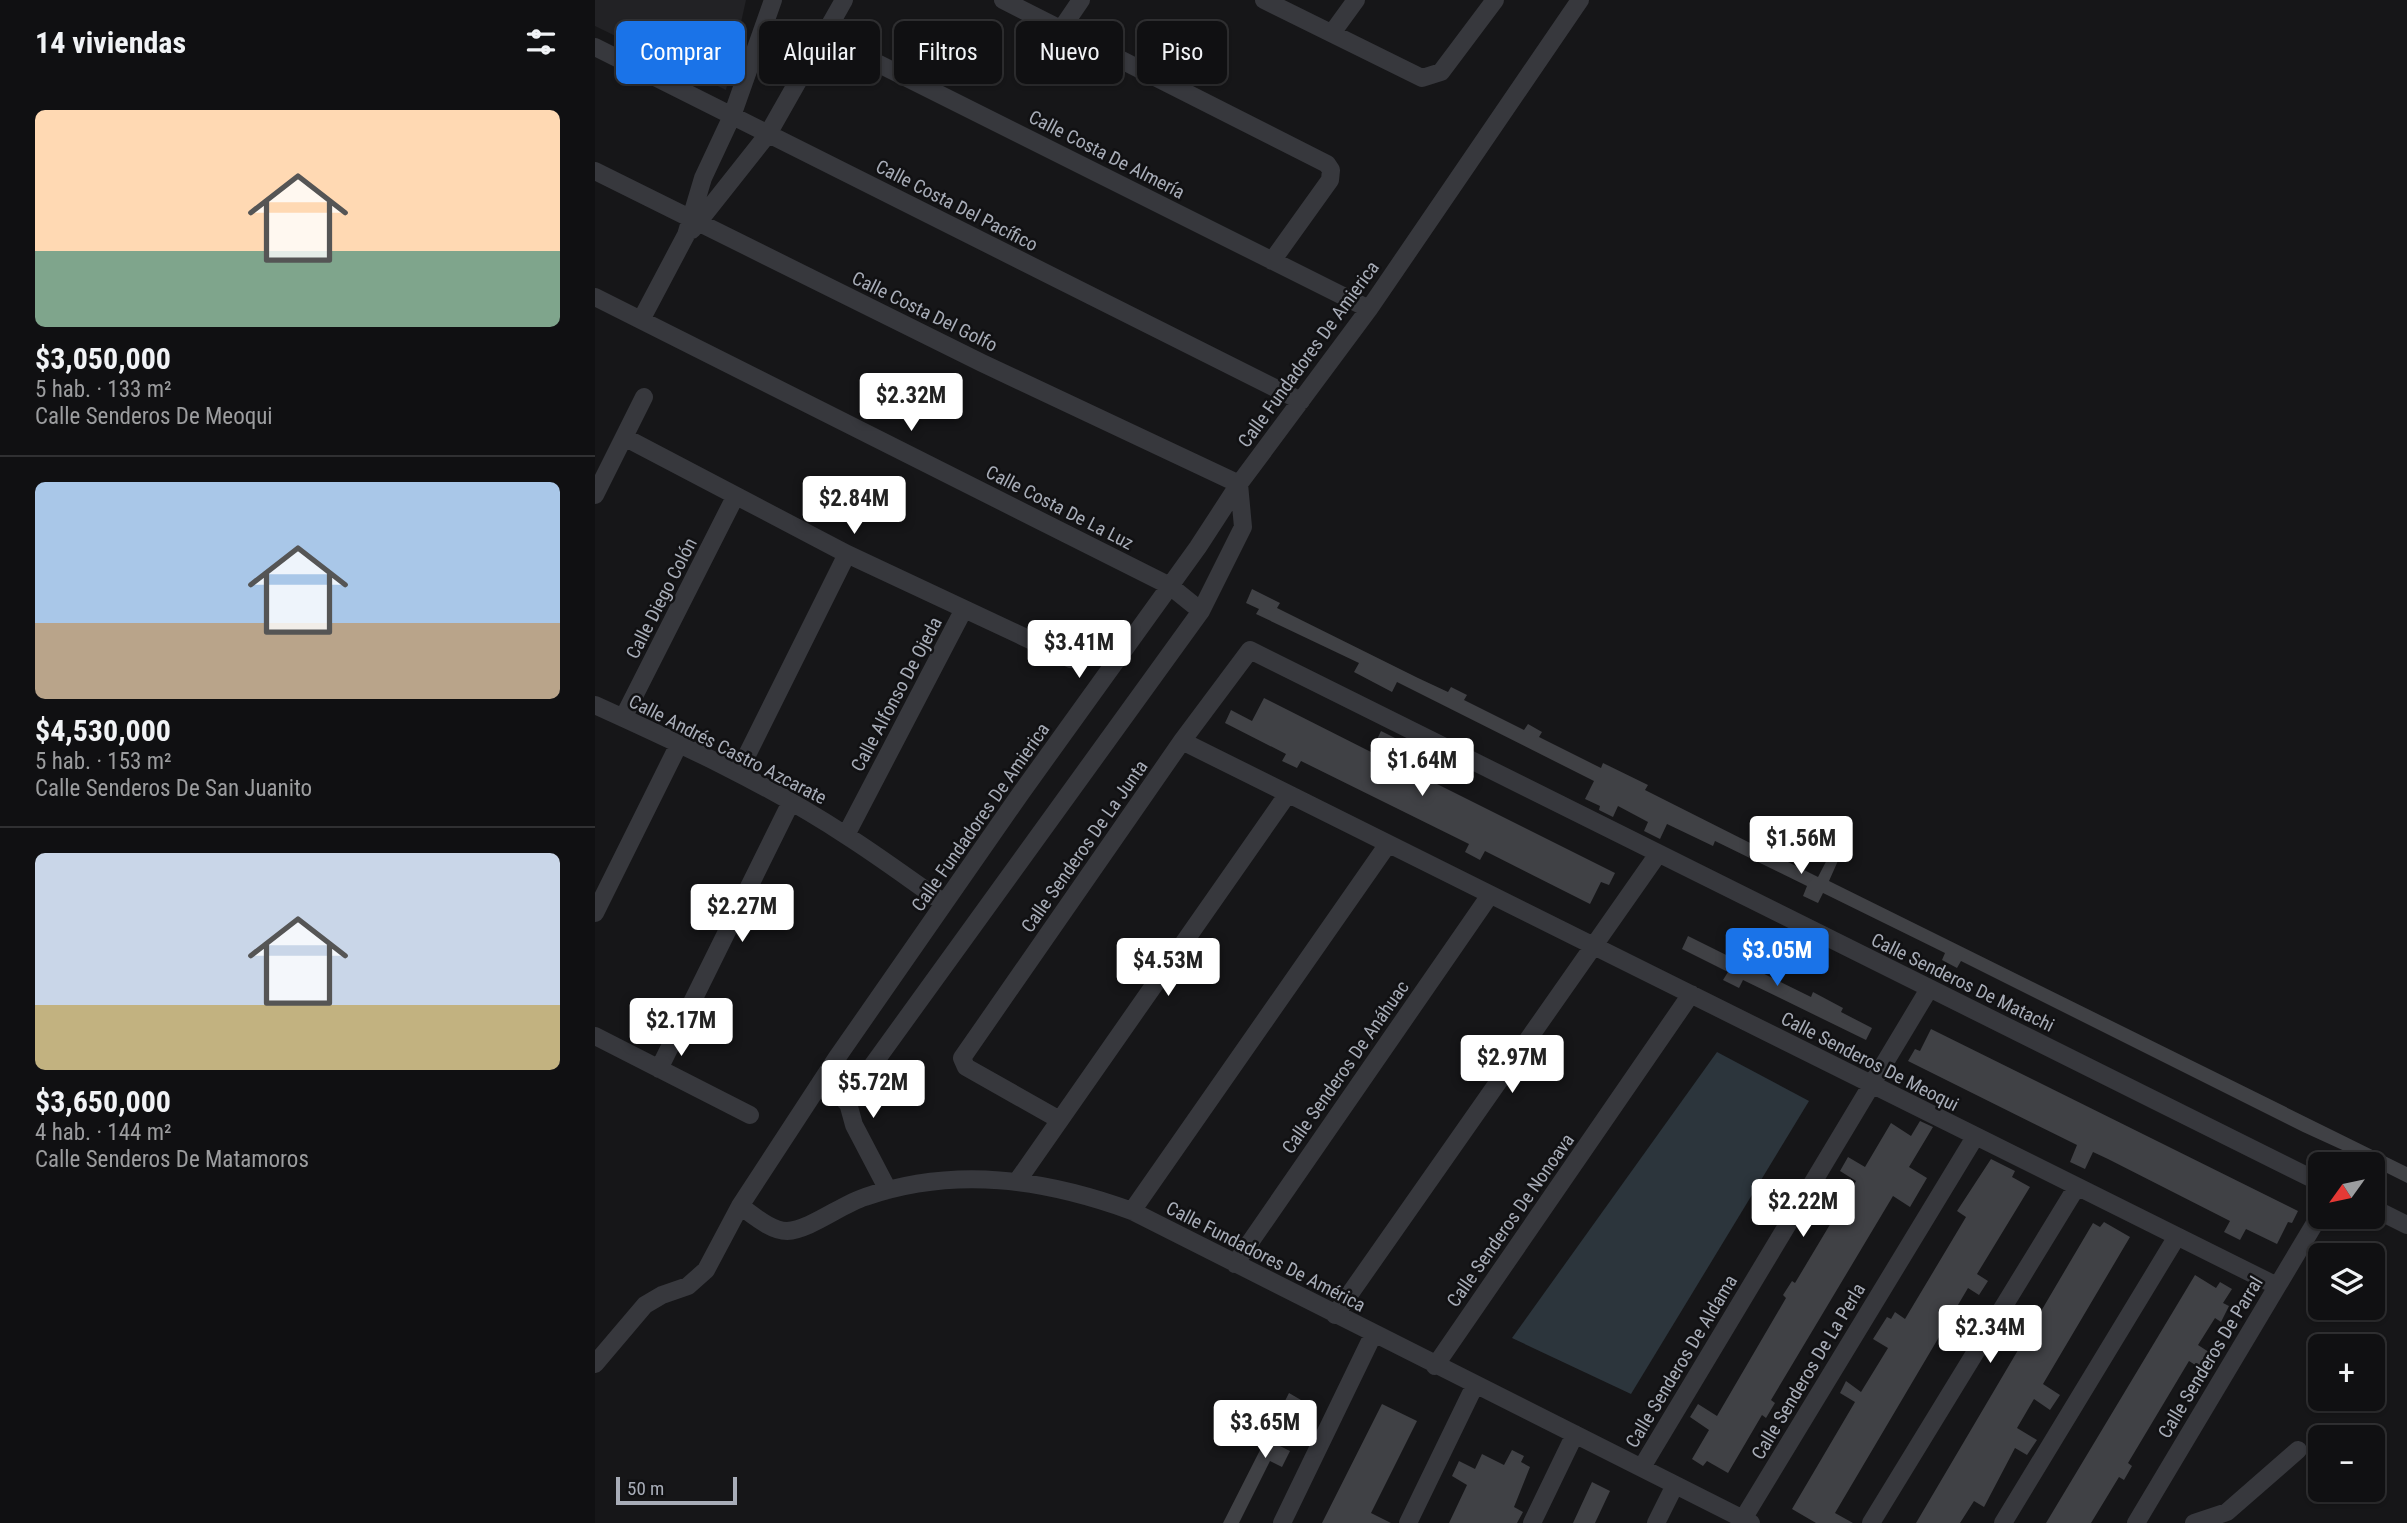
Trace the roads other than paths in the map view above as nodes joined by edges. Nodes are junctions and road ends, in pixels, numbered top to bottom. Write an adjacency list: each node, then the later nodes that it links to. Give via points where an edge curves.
1 (773, 0): 17 (street)
2 (844, 0): 9 (street)
3 (1003, 0): 10 (street)
4 (1081, 0): 11 (street)
5 (1264, 0): 12 (street)
6 (1356, 0): 12 (street)
7 (1495, 0): 12 (street, via 1441,72 1422,78)
8 (1580, 0): 23 (street, Calle Fundadores De Amierica)
9 (833, 21)
10 (1047, 21)
11 (1067, 21)
12 (1332, 33)
13 (595, 47): 17 (street, Calle Costa Del Pacífico)
14 (1123, 59): 21 (street, via 1327,164 1330,180)
15 (880, 65): 21 (street, Calle Costa De Almería)
16 (797, 84): 18 (street)
17 (732, 116): 18 (street, Calle Costa Del Pacífico); 20 (street)
18 (768, 134): 20 (street); 26 (street, Calle Costa Del Pacífico)
19 (595, 171): 20 (street, Calle Costa Del Golfo)
20 (692, 225): 24 (street); 28 (street, Calle Costa Del Golfo)
21 (1272, 261): 23 (street, Calle Costa De Almería)
22 (595, 297): 24 (street, Calle Costa De La Luz)
23 (1369, 309): 26 (street, Calle Fundadores De Amierica)
24 (641, 320): 32 (street, Calle Costa De La Luz)
25 (644, 397): 27 (street)
26 (1301, 401): 28 (street, Calle Fundadores De Amierica)
27 (624, 436): 29 (street); 30 (street)
28 (1239, 484): 32 (street, Calle Fundadores De Amierica); 34 (street, via 1243,527)
29 (595, 495)
30 (735, 497): 31 (street); 38 (street, Calle Diego Colón)
31 (848, 554): 33 (street); 41 (street)
32 (1170, 586): 34 (street, Calle Costa De La Luz); 48 (street, Calle Fundadores De Amierica)
33 (964, 609): 36 (street); 44 (street, Calle Alfonso De Ojeda)
34 (1201, 611): 57 (street)
35 (1249, 650): 39 (street, Calle Senderos De La Junta); 46 (street, Calle Senderos De Matachi)
36 (1071, 659)
37 (595, 705): 38 (street, Calle Andrés Castro Azcarate)
38 (623, 718): 40 (street, Calle Andrés Castro Azcarate)
39 (1182, 741): 42 (street, Calle Senderos De Meoqui); 59 (street, Calle Senderos De La Junta, via 961,1061)
40 (679, 744): 41 (street, Calle Andrés Castro Azcarate); 49 (street)
41 (738, 773): 43 (street, Calle Andrés Castro Azcarate)
42 (1287, 795): 45 (street, Calle Senderos De Meoqui); 59 (street)
43 (791, 802): 44 (street, Calle Andrés Castro Azcarate); 55 (street)
44 (846, 835): 48 (street, Calle Andrés Castro Azcarate)
45 (1388, 844): 47 (street, Calle Senderos De Meoqui); 66 (street)
46 (1658, 853): 50 (street); 51 (street, Calle Senderos De Matachi)
47 (1490, 895): 50 (street, Calle Senderos De Meoqui); 71 (street, Calle Senderos De Anáhuac)
48 (944, 903): 54 (street, Calle Fundadores De Amierica)
49 (595, 913)
50 (1592, 946): 52 (street, Calle Senderos De Meoqui); 73 (street)
51 (1929, 989): 56 (street, Calle Senderos De Aldama); 61 (street, Calle Senderos De Matachi)
52 (1691, 995): 56 (street, Calle Senderos De Meoqui); 76 (street, Calle Senderos De Nonoava)
53 (595, 1036): 55 (street)
54 (836, 1059): 57 (street); 65 (street, Calle Fundadores De Amierica)
55 (659, 1069): 58 (street)
56 (1873, 1086): 60 (street, Calle Senderos De Meoqui); 80 (street, Calle Senderos De Aldama)
57 (846, 1102): 64 (street)
58 (750, 1115)
59 (1058, 1119): 62 (street)
60 (1975, 1137): 63 (street, Calle Senderos De Meoqui); 82 (street, Calle Senderos De La Perla)
61 (2308, 1177)
62 (1018, 1180): 64 (street, Calle Fundadores De América, via 941,1181); 66 (street, Calle Fundadores De América)
63 (2076, 1188): 70 (street, Calle Senderos De Meoqui); 87 (street)
64 (888, 1190): 65 (street, Calle Fundadores De América, via 791,1230 776,1229)
65 (740, 1206): 75 (street, Calle Fundadores De Amierica, via 706,1270 688,1286 645,1305)
66 (1132, 1211): 71 (street, Calle Fundadores De América)
67 (2385, 1214): 68 (street)
68 (2407, 1225)
69 (2311, 1229): 72 (street, Calle Senderos De Parral)
70 (2176, 1238): 72 (street, Calle Senderos De Meoqui); 88 (street)
71 (1235, 1264): 73 (street, Calle Fundadores De América)
72 (2277, 1286): 89 (street, Calle Senderos De Parral)
73 (1335, 1315): 74 (street, Calle Fundadores De América)
74 (1373, 1335): 76 (street, Calle Fundadores De América); 83 (street)
75 (595, 1364)
76 (1435, 1366): 77 (street, Calle Fundadores De América)
77 (1475, 1385): 78 (street, Calle Fundadores De América); 84 (street)
78 (1575, 1434): 80 (street, Calle Fundadores De América); 85 (street)
79 (2298, 1450): 90 (street, via 2227,1512)
80 (1641, 1467): 81 (street, Calle Fundadores De América)
81 (1675, 1485): 82 (street, Calle Fundadores De América); 86 (street)
82 (1747, 1521)
83 (1282, 1523)
84 (1408, 1523)
85 (1532, 1523)
86 (1656, 1523)
87 (1871, 1523)
88 (2003, 1523)
89 (2136, 1523)
90 (2194, 1523)

